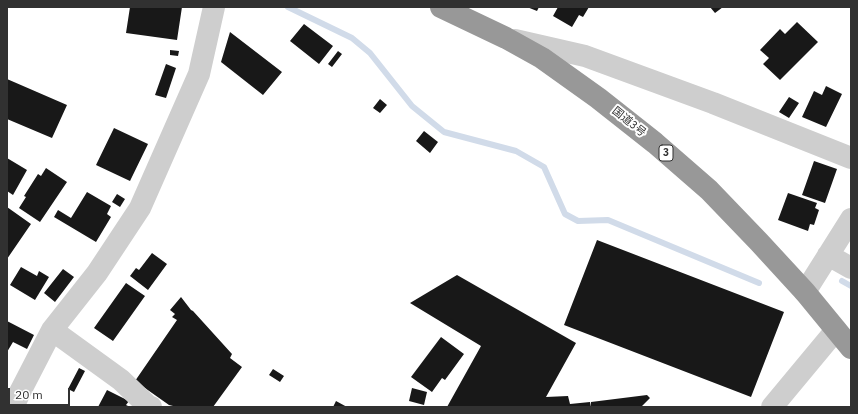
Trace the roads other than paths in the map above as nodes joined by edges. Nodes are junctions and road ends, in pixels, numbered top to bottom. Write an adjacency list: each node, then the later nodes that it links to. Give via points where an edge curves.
1 (214, 7): 9 (street, via 199,74 140,208 97,273)
2 (441, 7): 3 (highway, 国道3号 / 3)
3 (506, 38): 4 (street, via 585,56); 8 (highway, 国道3号 / 3, via 542,58 592,93 655,143 709,190)
4 (851, 158)
5 (851, 219): 6 (street)
6 (828, 255): 7 (street); 8 (street)
7 (851, 268)
8 (805, 292): 10 (highway, 国道3号 / 3)
9 (52, 330): 12 (street); 13 (street, via 121,380)
10 (836, 330): 11 (highway, 国道3号 / 3); 14 (street)
11 (851, 348)
12 (13, 397)
13 (149, 407)
14 (772, 407)

